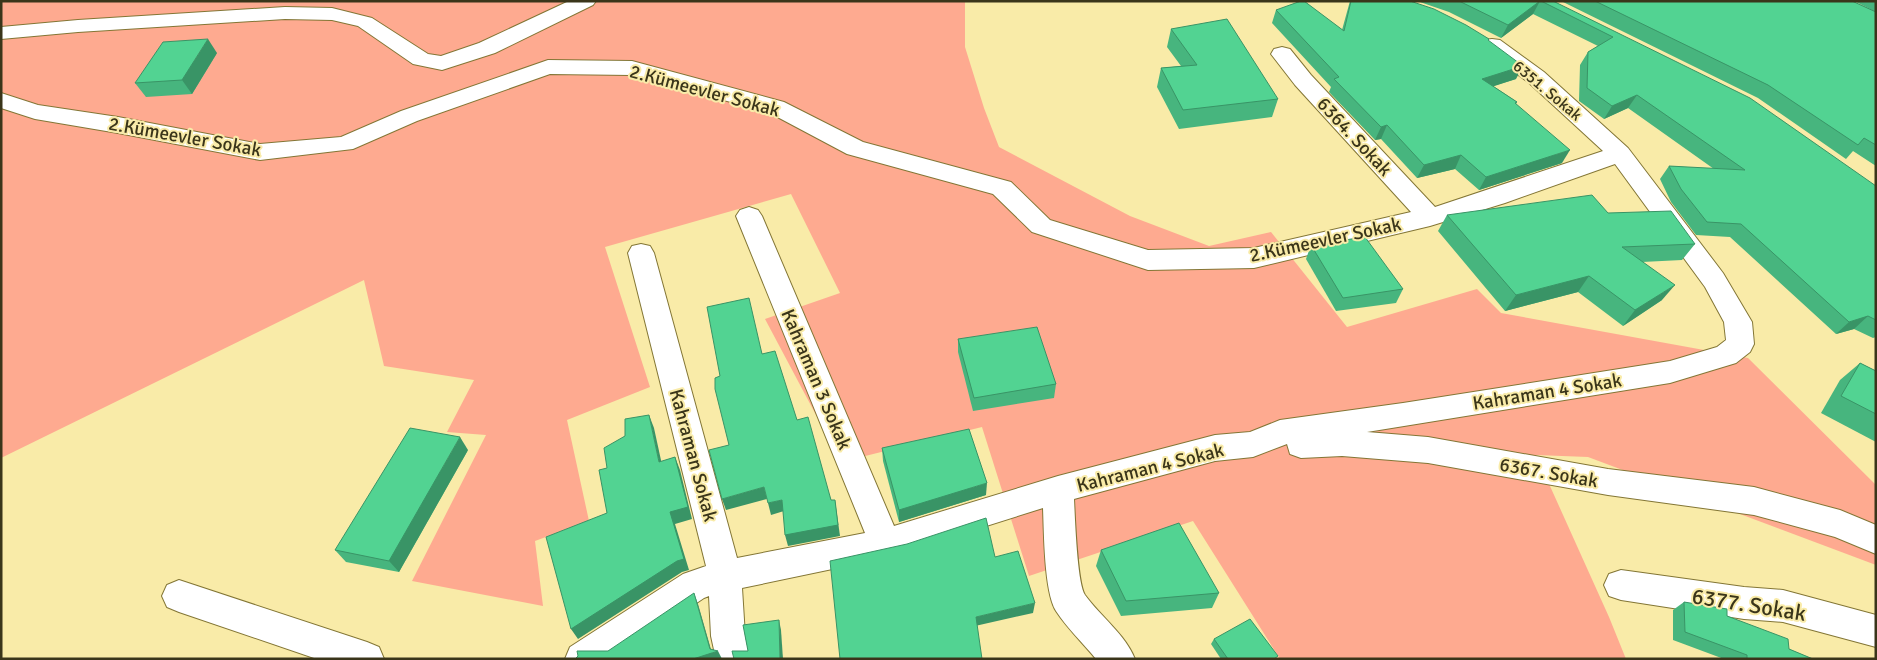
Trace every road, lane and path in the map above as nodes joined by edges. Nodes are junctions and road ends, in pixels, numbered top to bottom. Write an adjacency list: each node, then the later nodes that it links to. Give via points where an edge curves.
1 (586, 1): 2 (street, via 486,48 442,63 421,59 365,22 332,14 285,13)
2 (1, 33)
3 (1478, 37): 6 (street, 6351. Sokak, via 1536,77)
4 (1282, 54): 8 (street, 6364. Sokak)
5 (1, 100): 8 (street, 2.Kümeevler Sokak, via 35,112 260,152 345,144 409,116 548,67 632,68 776,107 855,148 1002,188 1041,226 1148,260 1254,258)
6 (1620, 154): 8 (street, 2.Kümeevler Sokak); 10 (street, Kahraman 4 Sokak, via 1714,280 1738,322 1740,344 1726,355 1670,372 1280,432 1253,444)
7 (749, 216): 13 (street, Kahraman 3 Sokak)
8 (1430, 217)
9 (641, 253): 14 (street, Kahraman Sokak)
10 (1215, 448): 11 (street, Kahraman 4 Sokak); 12 (street, 6367. Sokak, via 1342,444 1428,450 1608,482 1754,501 1840,524)
11 (1058, 490): 13 (street, Kahraman 4 Sokak); 21 (street, via 1060,546 1068,600)
12 (1876, 540)
13 (885, 543): 14 (street, Kahraman 4 Sokak)
14 (726, 576): 19 (street, Kahraman 4 Sokak, via 694,585); 20 (street, Kahraman Sokak)
15 (1621, 584): 17 (street, 6377. Sokak, via 1783,606)
16 (179, 596): 18 (street)
17 (1876, 630)
18 (367, 659)
19 (582, 659)
20 (732, 659)
21 (1118, 659)

